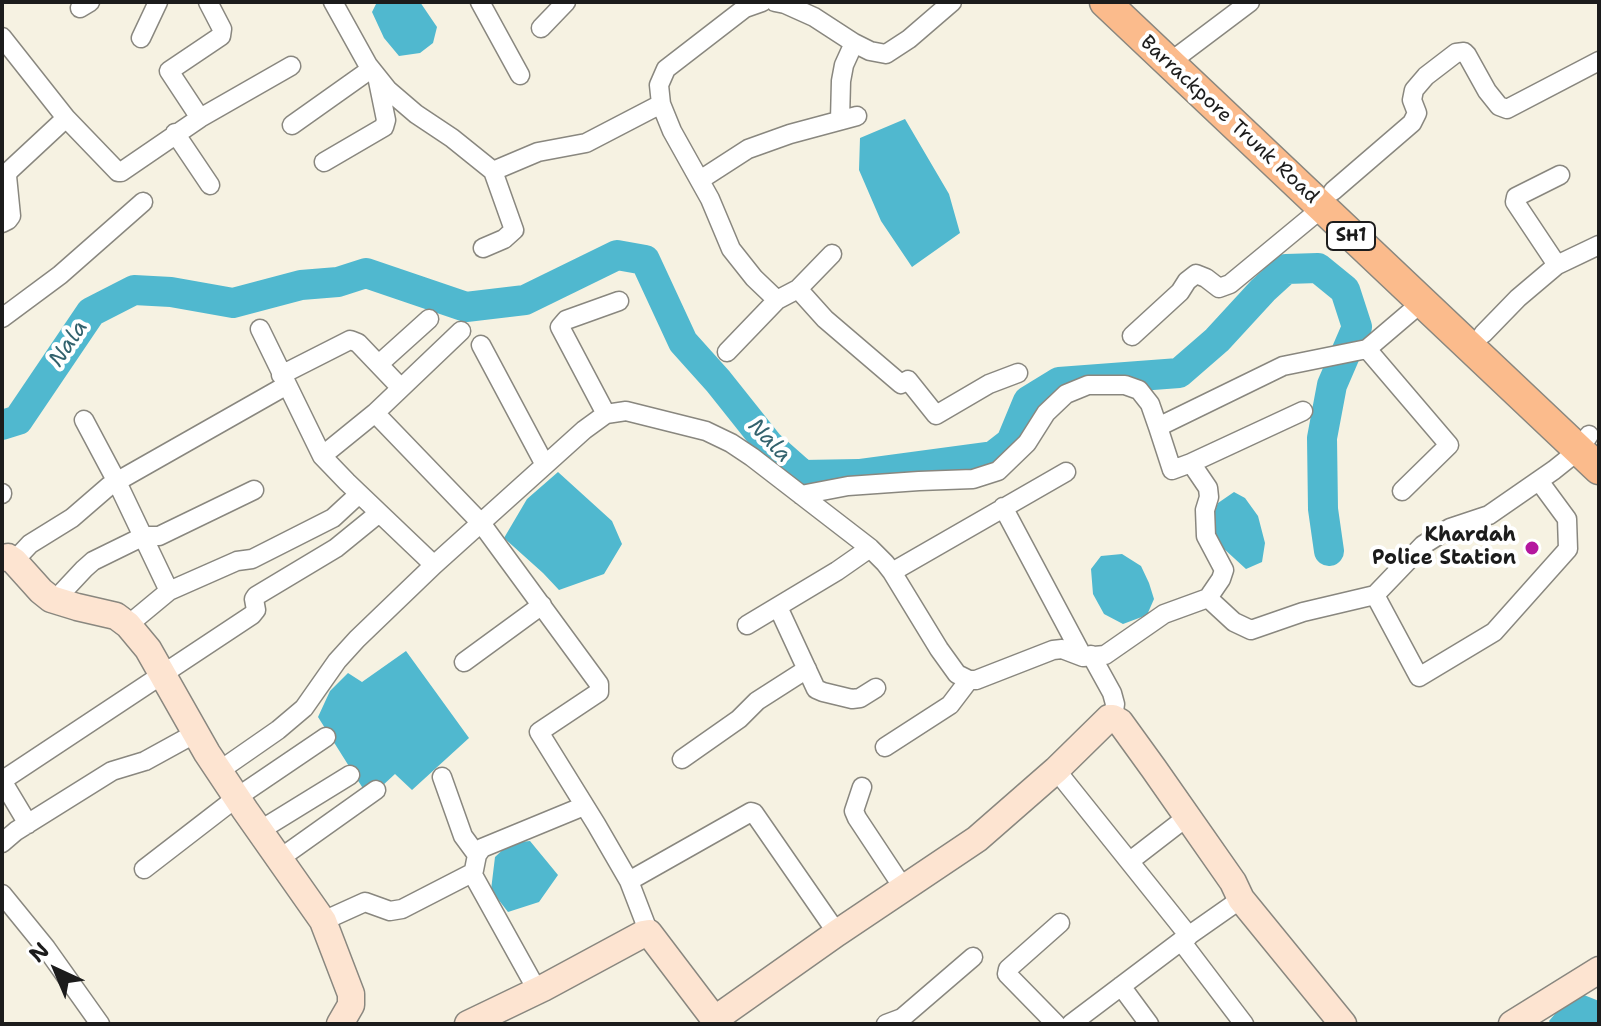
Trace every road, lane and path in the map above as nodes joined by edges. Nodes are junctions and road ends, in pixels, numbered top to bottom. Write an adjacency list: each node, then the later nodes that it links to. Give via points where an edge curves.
1 (158, 2): 14 (street)
2 (208, 2): 23 (street, via 221,36 169,71)
3 (333, 2): 19 (street)
4 (480, 2): 20 (street)
5 (566, 2): 12 (street)
6 (762, 2): 21 (street, via 745,8 666,69 659,85)
7 (775, 2): 15 (street, via 814,17)
8 (952, 2): 15 (street, via 886,54)
9 (1105, 2): 16 (main road, Barrackpore Trunk Road / SH1)
10 (1132, 2): 16 (main road, Barrackpore Trunk Road / SH1)
11 (1250, 2): 16 (street)
12 (541, 28)
13 (2, 37): 22 (street)
14 (141, 38)
15 (854, 43): 29 (street, via 841,81 849,118 748,149)
16 (1177, 57): 31 (main road, Barrackpore Trunk Road / SH1)
17 (1599, 61): 31 (street, via 1507,109 1487,91 1467,55 1456,53 1414,90 1417,113 1412,123)
18 (291, 66): 23 (street)
19 (374, 73): 24 (street); 26 (street, via 384,127); 27 (street, via 416,114)
20 (520, 75)
21 (661, 104): 27 (street, via 586,143 538,152); 29 (street)
22 (66, 118): 25 (street, via 118,172); 33 (street, via 9,171 11,216)
23 (200, 118): 25 (street)
24 (292, 125)
25 (175, 133): 30 (street)
26 (324, 162)
27 (493, 171): 35 (street, via 514,230)
28 (1560, 175): 37 (street, via 1515,202)
29 (700, 180): 39 (street, via 731,249)
30 (210, 185)
31 (1328, 200): 41 (main road, Barrackpore Trunk Road / SH1); 46 (main road, Barrackpore Trunk Road / SH1); 47 (street, via 1230,284 1219,288 1196,274)
32 (143, 202): 42 (street)
33 (2, 223)
34 (1599, 245): 37 (street)
35 (483, 248)
36 (832, 254): 38 (street)
37 (1557, 265): 46 (street)
38 (798, 289): 39 (street); 52 (street, via 901,384 908,380 936,415)
39 (777, 300): 50 (street)
40 (619, 301): 57 (street, via 560,327)
41 (1421, 303): 49 (street); 60 (main road, Barrackpore Trunk Road / SH1)
42 (2, 318)
43 (429, 319): 51 (street)
44 (260, 329): 53 (street)
45 (461, 331): 54 (street)
46 (1483, 334): 60 (main road, Barrackpore Trunk Road / SH1)
47 (1132, 336)
48 (481, 345): 63 (street)
49 (1367, 349): 59 (street, via 1283,366); 68 (street, via 1449,445)
50 (727, 352)
51 (379, 364): 53 (street, via 350,340); 54 (street)
52 (1018, 373)
53 (284, 380): 61 (street); 66 (street)
54 (401, 388): 56 (street)
55 (1303, 411): 62 (street)
56 (375, 413): 61 (street); 73 (street)
57 (606, 414): 63 (street); 70 (street, via 626,411 706,431 731,443)
58 (84, 420): 66 (street)
59 (1158, 427): 62 (street, via 1172,470); 70 (street, via 1139,390 1088,385 1066,394 1046,413 1027,443 998,471 973,479 848,486)
60 (1592, 449): 65 (street)
61 (322, 456): 69 (street)
62 (1191, 463): 81 (street, via 1208,488 1206,536 1224,570)
63 (545, 465): 73 (street)
64 (1066, 472): 71 (street)
65 (1539, 481): 80 (street, via 1489,515 1450,528 1423,545); 80 (street, via 1567,519 1568,549 1494,632 1419,677)
66 (117, 482): 74 (street); 76 (street)
67 (254, 490): 74 (street, via 159,536)
68 (1402, 491)
69 (359, 494): 72 (street); 79 (street, via 333,518 252,559)
70 (801, 495): 75 (street)
71 (1003, 507): 78 (street); 87 (street)
72 (379, 513): 77 (street); 90 (street, via 336,548 261,592 254,598 255,612)
73 (481, 523): 77 (street); 83 (street)
74 (144, 536): 79 (street); 82 (street, via 88,564)
75 (870, 548): 78 (street); 84 (street)
76 (8, 559): 82 (street)
77 (434, 565): 99 (street, via 346,650 304,708)
78 (892, 572): 91 (street, via 939,649 957,674)
79 (169, 591): 85 (street)
80 (1375, 595): 81 (street, via 1251,630)
81 (1208, 598): 87 (street, via 1164,614 1105,655)
82 (55, 600): 85 (street, via 116,616)
83 (542, 605): 88 (street); 106 (street, via 600,687 539,732)
84 (778, 607): 86 (street); 89 (street)
85 (128, 625): 90 (street)
86 (747, 625)
87 (1087, 656): 91 (street, via 1053,650); 93 (street, via 1112,693)
88 (464, 662)
89 (807, 669): 92 (street, via 816,689 823,692 852,699); 97 (street)
90 (163, 673): 94 (street); 102 (street)
91 (969, 680): 96 (street, via 950,705)
92 (876, 688)
93 (1113, 718): 98 (street); 107 (street)
94 (196, 733): 99 (street); 108 (street, via 137,765 112,771)
95 (326, 737): 105 (street)
96 (885, 747)
97 (682, 759)
98 (1056, 770): 112 (street); 116 (street, via 977,839)
99 (219, 771): 105 (street)
100 (350, 775): 109 (street)
101 (442, 777): 113 (street)
102 (3, 781): 108 (street)
103 (862, 787): 116 (street, via 855,814)
104 (376, 790): 111 (street)
105 (236, 798): 109 (street); 114 (street)
106 (584, 806): 113 (street, via 482,848); 115 (street)
107 (1187, 817): 112 (street); 118 (street)
108 (28, 824): 110 (street)
109 (259, 831): 111 (street)
110 (2, 843)
111 (279, 859): 119 (street)
112 (1130, 861): 123 (street)
113 (474, 864): 119 (street, via 396,911 365,902); 127 (street)
114 (144, 869)
115 (629, 881): 121 (street); 122 (street, via 752,812)
116 (904, 889): 122 (street)
117 (2, 894): 131 (street)
118 (1241, 899): 123 (street); 138 (street)
119 (323, 921): 132 (street, via 351,994)
120 (1060, 923): 134 (street, via 1007,974)
121 (649, 933): 127 (street); 128 (street)
122 (837, 933): 128 (street)
123 (1185, 938): 126 (street); 137 (street)
124 (973, 957): 130 (street)
125 (1599, 970): 129 (street)
126 (1121, 986): 135 (street); 136 (street)
127 (537, 990): 133 (street)
128 (712, 1021)
129 (1520, 1022)
130 (894, 1023)
131 (100, 1024)
132 (340, 1024)
133 (468, 1024)
134 (1056, 1024)
135 (1071, 1024)
136 (1149, 1024)
137 (1244, 1024)
138 (1343, 1024)

